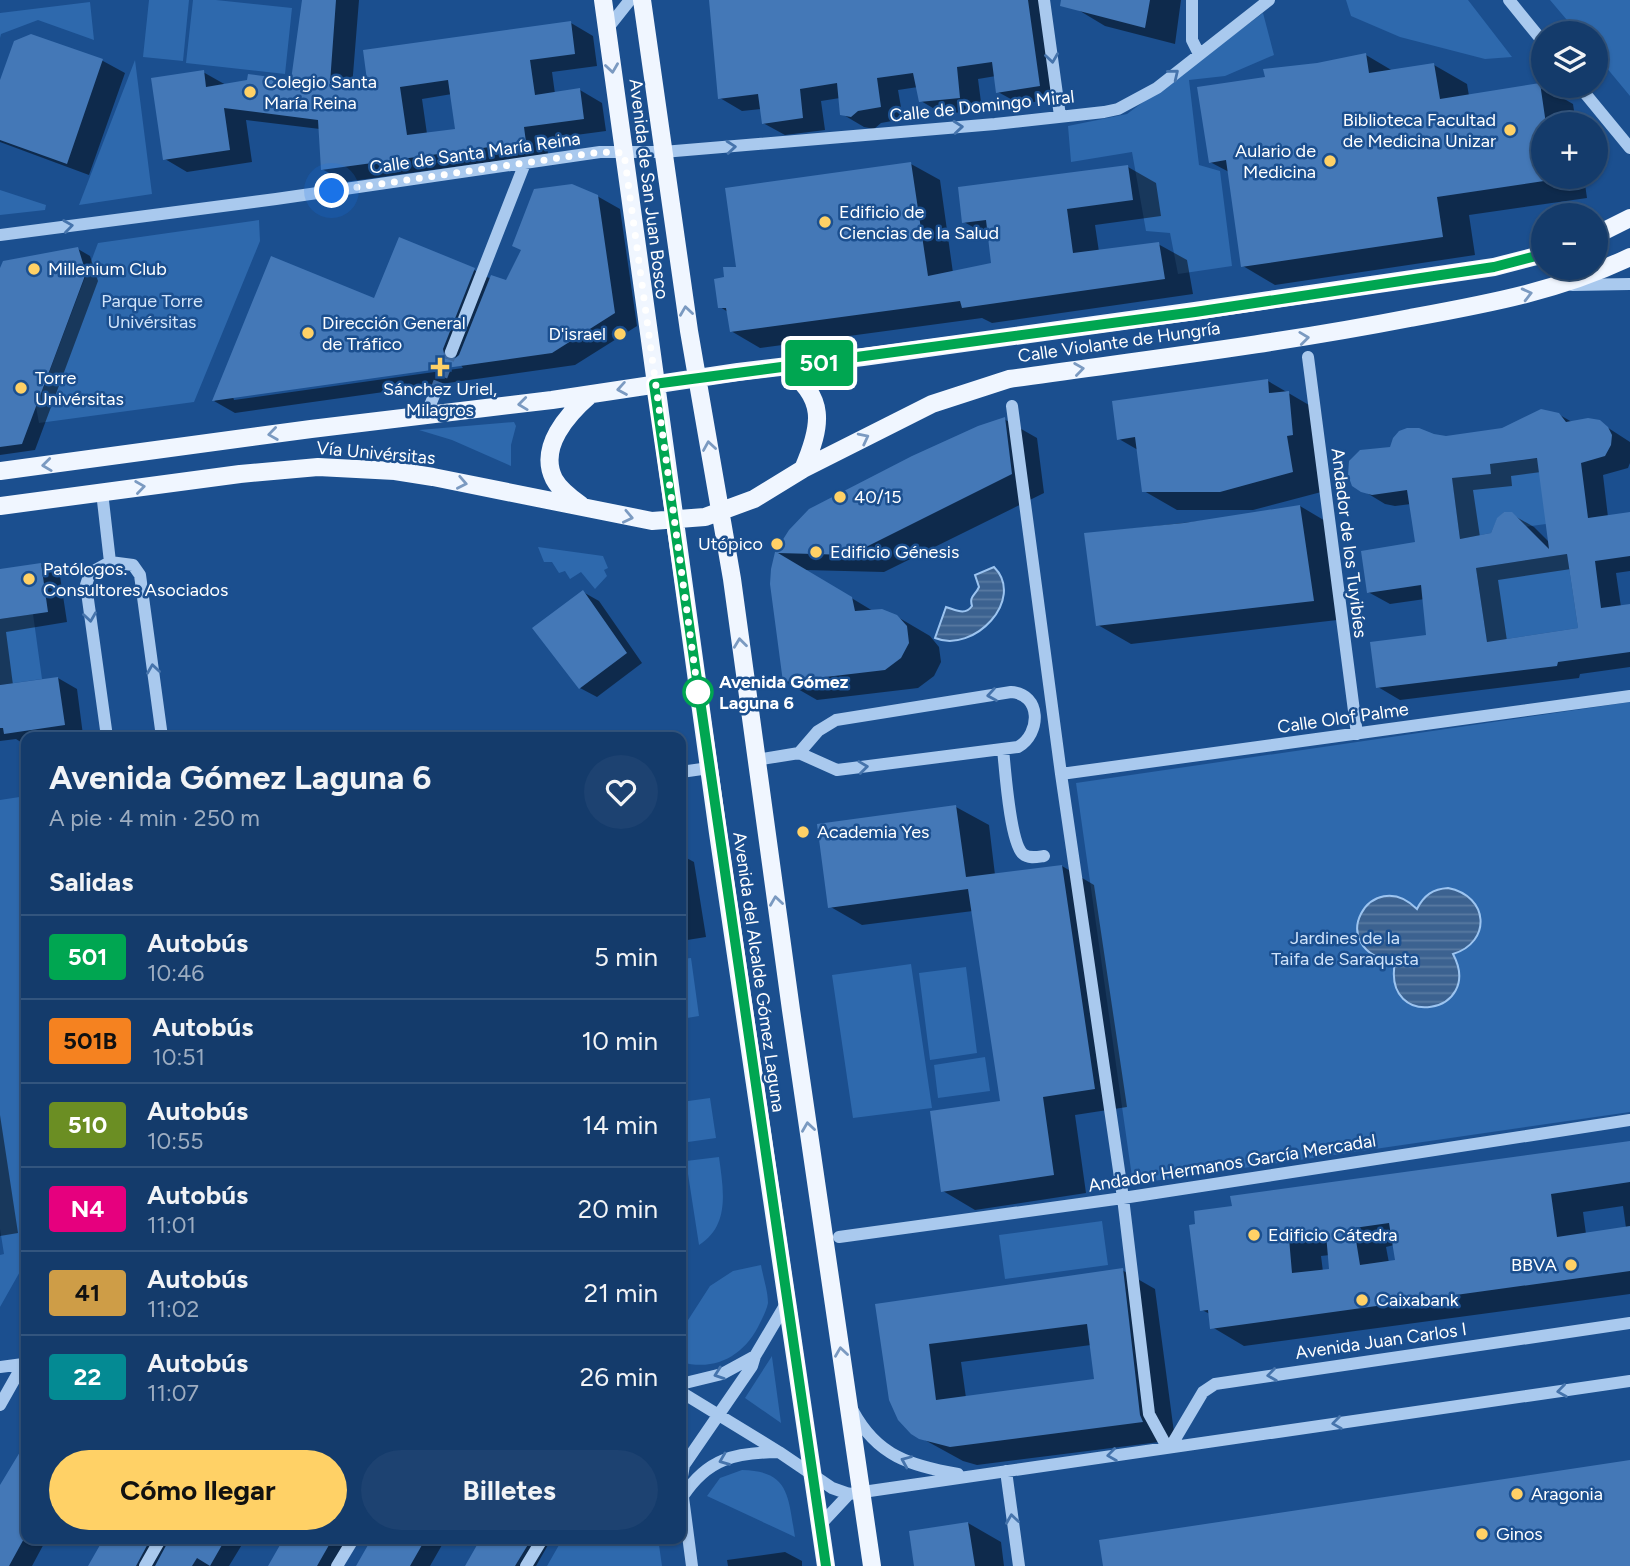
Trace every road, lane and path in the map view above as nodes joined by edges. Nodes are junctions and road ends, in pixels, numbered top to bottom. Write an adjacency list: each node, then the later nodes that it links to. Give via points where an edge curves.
1 (603, 0): 9 (main road, Avenida de San Juan Bosco)
2 (630, 0): 9 (street)
3 (642, 0): 14 (main road, Avenida de San Juan Bosco)
4 (1044, 0): 12 (street, one-way to 12)
5 (1192, 0): 10 (street, via 1192,40)
6 (1269, 0): 10 (street, Calle de Domingo Miral)
7 (1509, 0): 8 (street)
8 (1531, 27)
9 (607, 29): 15 (main road, Avenida de San Juan Bosco, one-way to 15)
10 (1199, 54): 12 (street, Calle de Domingo Miral, one-way to 10, via 1118,109 1157,88)
11 (1589, 98): 13 (street)
12 (1060, 116): 14 (street, Calle de Domingo Miral, one-way to 12)
13 (1630, 148)
14 (663, 152): 15 (street, Calle de Santa María Reina); 27 (main road, Avenida de San Juan Bosco, one-way to 14)
15 (624, 153): 16 (street, Calle de Santa María Reina); 29 (main road, Avenida de San Juan Bosco)
16 (525, 163): 19 (street, Calle de Santa María Reina, one-way to 16); 24 (street)
17 (1630, 218): 18 (main road)
18 (1608, 229)
19 (0, 235)
20 (1531, 257): 26 (main road, Calle Violante de Hungría, via 1494,267 1195,312)
21 (1630, 257): 23 (main road, Calle Violante de Hungría)
22 (1630, 284): 23 (street, Calle Violante de Hungría)
23 (1565, 285): 34 (main road, Calle Violante de Hungría, one-way to 23, via 932,404 1009,379 1318,336)
24 (451, 352)
25 (1308, 357): 45 (street, Andador de los Tuyibíes)
26 (784, 367): 27 (main road, Calle Violante de Hungría); 34 (main road, via 802,381 817,407 816,438)
27 (698, 378): 28 (main road, Calle Violante de Hungría); 39 (main road, Avenida del Alcalde Gómez Laguna, one-way to 27)
28 (680, 381): 29 (main road, Vía Univérsitas)
29 (654, 384): 31 (main road, Vía Univérsitas, one-way to 31); 40 (main road, Avenida del Alcalde Gómez Laguna)
30 (435, 393): 33 (street)
31 (590, 395): 33 (main road, Vía Univérsitas, one-way to 33); 38 (main road, via 557,433 550,460 555,480)
32 (1012, 406): 51 (street)
33 (426, 415): 35 (main road, Vía Univérsitas, one-way to 35)
34 (803, 469): 39 (main road, Calle Violante de Hungría, via 754,499)
35 (0, 471)
36 (102, 492): 37 (main road, Vía Univérsitas); 38 (main road, Vía Univérsitas, one-way to 38, via 281,469 356,468 433,477); 41 (street)
37 (0, 506)
38 (582, 506): 40 (main road, Vía Univérsitas, one-way to 40, via 639,519)
39 (712, 515): 40 (main road, Vía Univérsitas); 48 (main road, Avenida del Alcalde Gómez Laguna, one-way to 39, via 732,579)
40 (674, 521): 49 (main road, Avenida del Alcalde Gómez Laguna)
41 (110, 562): 43 (street, one-way to 43, via 90,573 86,585); 44 (street, one-way to 41, via 140,575 134,565)
42 (1630, 696): 45 (street, Calle Olof Palme)
43 (106, 732)
44 (161, 732)
45 (1357, 734): 51 (street, Calle Olof Palme)
46 (1003, 749): 47 (street, one-way to 46, via 836,770); 47 (street, one-way to 47, via 1025,743 1034,728 1032,705 1020,693 836,720 818,731); 52 (street, via 1019,849 1030,858)
47 (799, 753): 48 (street)
48 (756, 760): 65 (main road, Avenida del Alcalde Gómez Laguna, one-way to 48)
49 (709, 768): 50 (street); 56 (main road, Avenida del Alcalde Gómez Laguna)
50 (686, 771)
51 (1061, 774): 54 (street)
52 (1044, 856)
53 (1630, 1120): 54 (street, Andador Hermanos García Mercadal)
54 (1123, 1198): 55 (street, Andador Hermanos García Mercadal); 68 (street, via 1149,1414)
55 (839, 1237)
56 (787, 1302): 58 (street); 72 (main road, Avenida del Alcalde Gómez Laguna)
57 (1630, 1323): 68 (street, Avenida Juan Carlos I, one-way to 68, via 1215,1384 1203,1392)
58 (755, 1356): 63 (street, one-way to 63, via 722,1374); 67 (street)
59 (21, 1362): 60 (street)
60 (0, 1367)
61 (21, 1368): 66 (street)
62 (1630, 1381): 68 (street, one-way to 68)
63 (686, 1383)
64 (686, 1395): 67 (street)
65 (847, 1395): 73 (street, Avenida del Alcalde Gómez Laguna, one-way to 65, via 913,1465 888,1453 863,1428); 75 (main road, Avenida del Alcalde Gómez Laguna)
66 (0, 1405)
67 (718, 1416): 69 (street); 70 (street)
68 (1169, 1447): 71 (street, one-way to 71)
69 (779, 1452): 72 (street); 74 (street, one-way to 74, via 744,1454 716,1463 698,1475)
70 (686, 1462)
71 (1006, 1471): 73 (street); 87 (street, one-way to 71)
72 (811, 1473): 75 (street, via 832,1488); 77 (main road, Avenida del Alcalde Gómez Laguna)
73 (972, 1476): 75 (street)
74 (686, 1492)
75 (855, 1493): 77 (street); 86 (main road, Avenida del Alcalde Gómez Laguna)
76 (686, 1519): 84 (street)
77 (820, 1525): 85 (main road, Avenida del Alcalde Gómez Laguna)
78 (158, 1544): 81 (street)
79 (350, 1544): 82 (street)
80 (539, 1544): 83 (street)
81 (145, 1566)
82 (337, 1566)
83 (526, 1566)
84 (692, 1566)
85 (826, 1566)
86 (872, 1566)
87 (1018, 1566)

